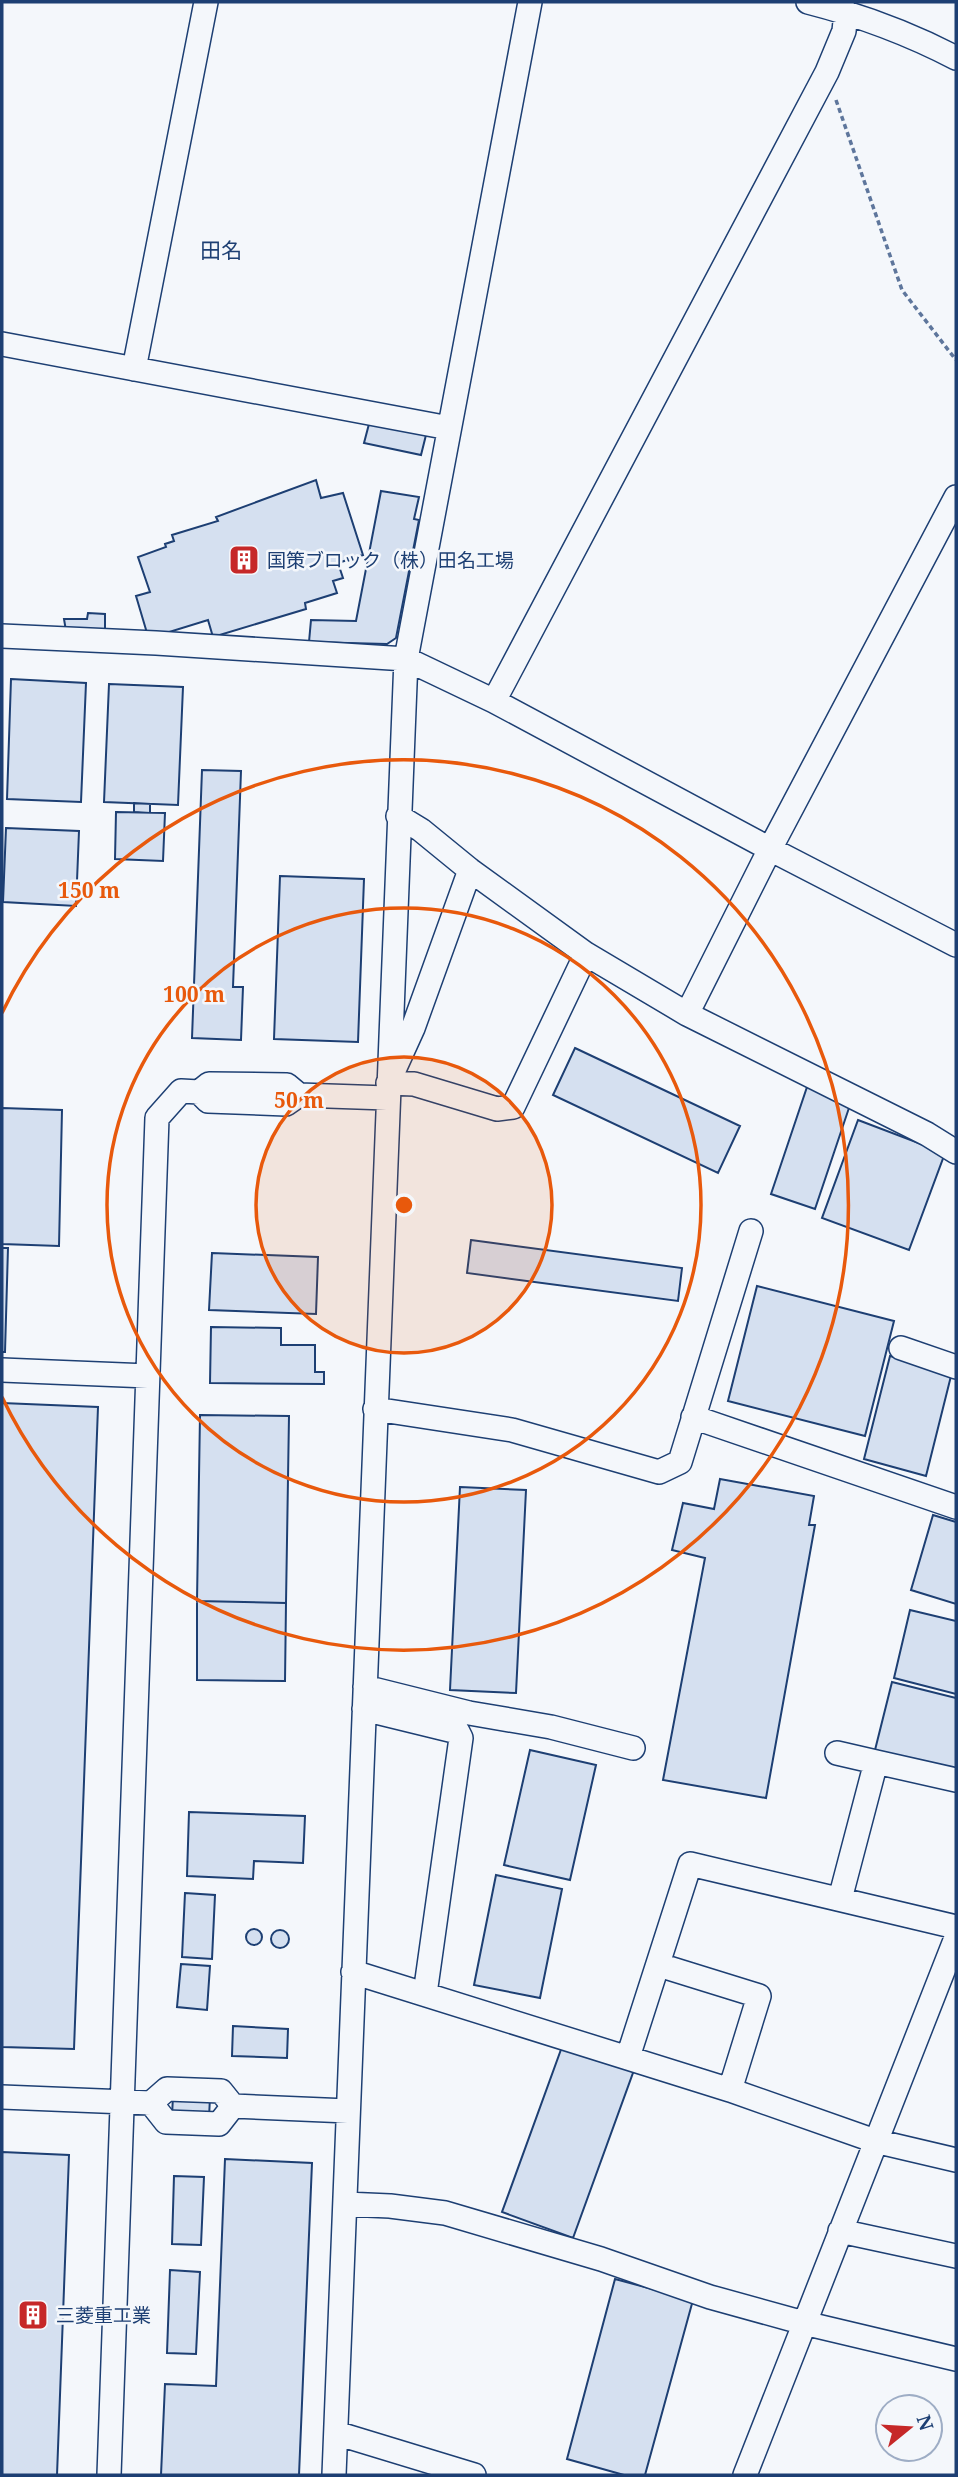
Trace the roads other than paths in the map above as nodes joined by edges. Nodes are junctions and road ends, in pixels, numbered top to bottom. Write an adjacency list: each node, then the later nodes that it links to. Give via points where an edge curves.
1 (206, 2): 7 (street)
2 (530, 2): 8 (street)
3 (808, 2): 4 (street)
4 (846, 12): 5 (street); 12 (street, via 844,31 827,72)
5 (956, 58)
6 (2, 344): 7 (street)
7 (134, 369): 8 (street)
8 (449, 428): 11 (street)
9 (956, 497): 14 (street)
10 (2, 636): 11 (street)
11 (405, 659): 12 (street); 13 (street)
12 (494, 701): 14 (street)
13 (398, 816): 15 (street); 19 (street)
14 (771, 849): 16 (street); 18 (street)
15 (470, 870): 17 (street); 19 (street)
16 (956, 945)
17 (586, 954): 18 (street); 19 (street, via 513,1107 497,1109 414,1084)
18 (687, 1014): 20 (street)
19 (388, 1090): 25 (street, via 299,1095 287,1085 209,1084 199,1091 181,1091 157,1118); 26 (street)
20 (956, 1152)
21 (751, 1231): 27 (street)
22 (901, 1348): 23 (street)
23 (956, 1367)
24 (2, 1370): 25 (street)
25 (148, 1376): 43 (street)
26 (375, 1409): 27 (street, via 512,1430 659,1472 680,1462); 29 (street)
27 (693, 1417): 28 (street)
28 (956, 1507)
29 (364, 1698): 30 (street, via 551,1727); 38 (street); 39 (street, via 458,1732 461,1738)
30 (633, 1748)
31 (837, 1753): 32 (street)
32 (876, 1762): 33 (street); 34 (street)
33 (956, 1780)
34 (840, 1899): 35 (street); 37 (street, via 690,1864)
35 (956, 1927)
36 (956, 1938): 47 (street)
37 (659, 1965): 40 (street); 41 (street, via 766,1998)
38 (353, 1972): 39 (street); 46 (street)
39 (425, 1994): 40 (street)
40 (628, 2057): 41 (street)
41 (730, 2090): 47 (street)
42 (2, 2097): 43 (street)
43 (124, 2102): 44 (street); 55 (street)
44 (151, 2103): 45 (street, via 167,2089 221,2091); 45 (street, via 166,2122 219,2124)
45 (233, 2106): 46 (street)
46 (348, 2111): 49 (street)
47 (875, 2141): 48 (street); 50 (street)
48 (956, 2160)
49 (345, 2204): 52 (street, via 444,2213); 54 (street)
50 (840, 2231): 51 (street); 52 (street)
51 (956, 2256)
52 (804, 2323): 53 (street); 58 (street)
53 (956, 2359)
54 (336, 2433): 56 (street); 57 (street)
55 (109, 2475)
56 (334, 2475)
57 (474, 2475)
58 (745, 2475)

